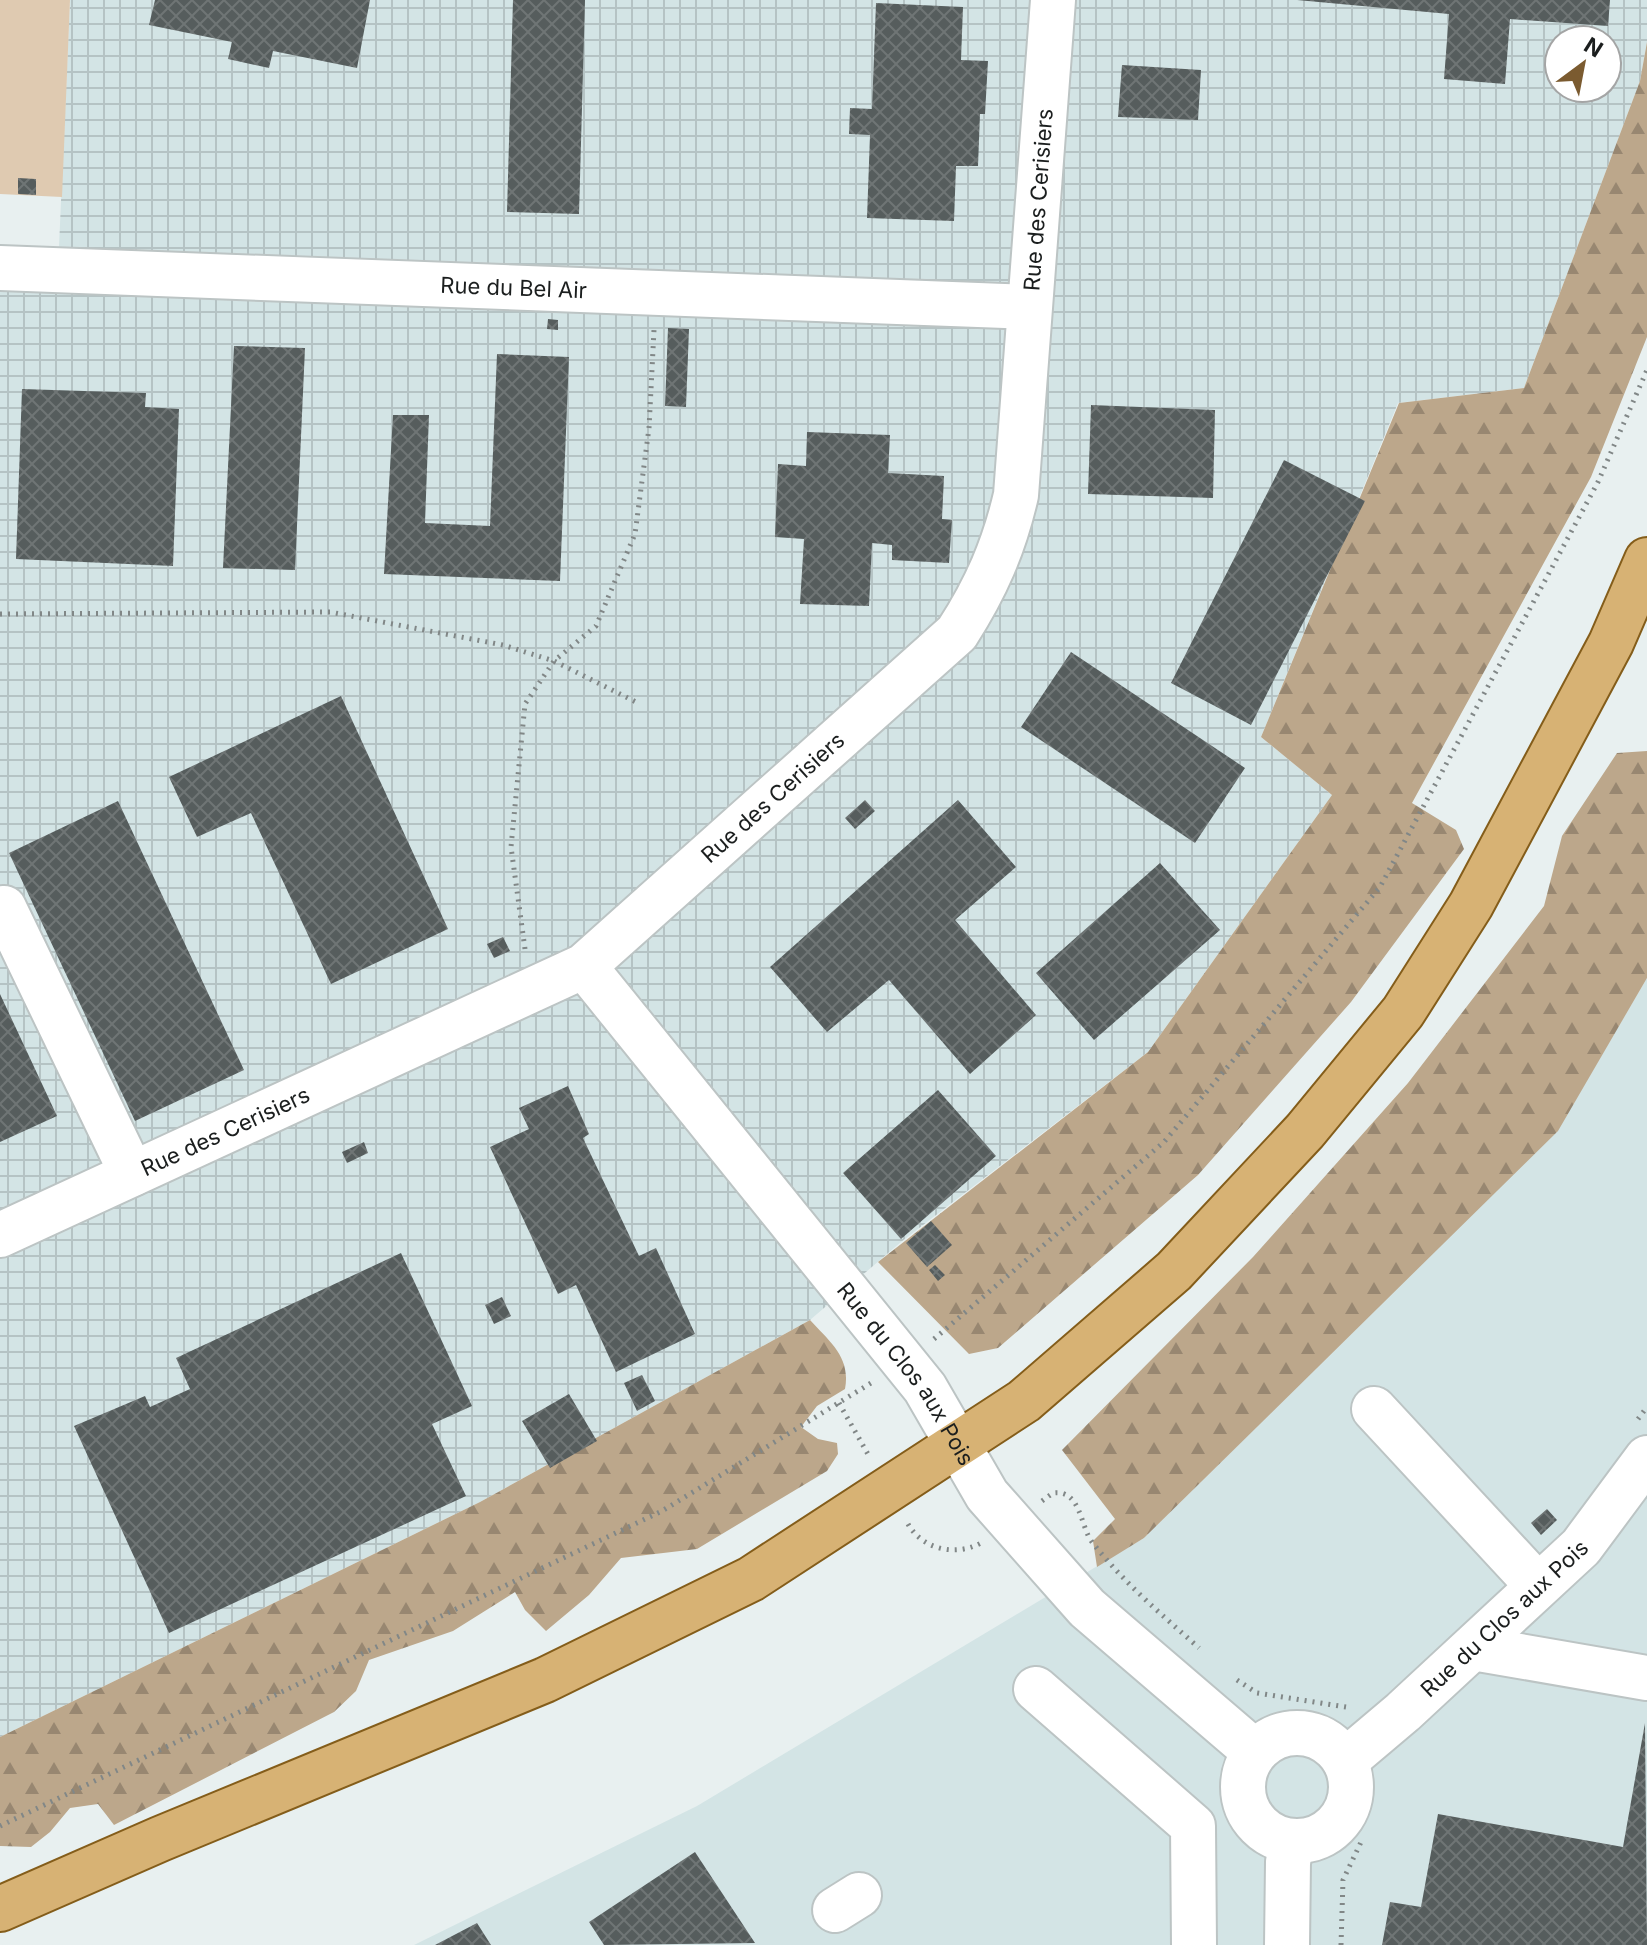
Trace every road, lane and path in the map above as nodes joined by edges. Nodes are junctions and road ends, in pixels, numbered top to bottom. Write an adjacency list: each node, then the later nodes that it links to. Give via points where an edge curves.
1 (1053, 0): 4 (street, Rue des Cerisiers)
2 (0, 268): 3 (street, Rue du Bel Air)
3 (656, 293): 4 (street, Rue du Bel Air); 8 (path, via 649,428 635,534 596,626)
4 (1029, 307): 11 (street, Rue des Cerisiers, via 1016,495 990,577 957,633)
5 (1647, 370): 15 (path, via 1584,509 1380,887 1164,1142)
6 (1647, 560): 18 (main road, via 1611,643 1486,878 1403,1012 1305,1131 1174,1271 1024,1401)
7 (0, 614): 8 (path, via 330,612 503,645)
8 (554, 661): 9 (path); 12 (path, via 525,704 511,847)
9 (638, 703)
10 (4, 908): 13 (street)
11 (584, 966): 12 (street, Rue des Cerisiers); 18 (street, Rue du Clos aux Pois, via 925,1388)
12 (530, 991): 13 (street, Rue des Cerisiers)
13 (132, 1174): 14 (street, Rue des Cerisiers)
14 (0, 1235)
15 (933, 1340)
16 (871, 1383): 26 (path, via 662,1511)
17 (1374, 1409): 20 (street)
18 (958, 1447): 24 (street, Rue du Clos aux Pois, via 987,1495 1087,1608); 29 (main road, via 751,1579 586,1660 160,1839)
19 (1647, 1458): 20 (street, Rue du Clos aux Pois, via 1581,1547)
20 (1538, 1586): 21 (street, Rue du Clos aux Pois)
21 (1473, 1648): 22 (street); 25 (street, Rue du Clos aux Pois)
22 (1647, 1678)
23 (1036, 1689): 30 (street, via 1162,1809 1193,1826 1186,1891)
24 (1255, 1752): 25 (street, via 1284,1734 1302,1733 1327,1742); 28 (street, via 1243,1783 1250,1815 1275,1837)
25 (1345, 1761): 28 (street, via 1351,1794 1347,1810 1324,1835)
26 (0, 1826)
27 (1362, 1840): 32 (path, via 1343,1880)
28 (1292, 1842): 31 (street)
29 (3, 1912)
30 (1194, 1945)
31 (1287, 1945)
32 (1341, 1945)

